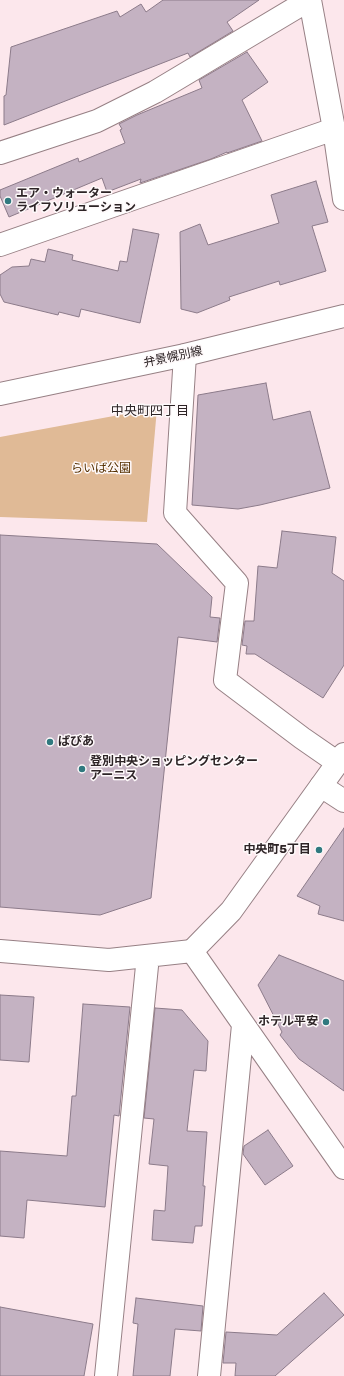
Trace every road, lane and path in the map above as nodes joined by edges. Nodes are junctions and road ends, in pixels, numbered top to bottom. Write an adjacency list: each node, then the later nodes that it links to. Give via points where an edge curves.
1 (310, 0): 2 (street); 3 (street, via 155,92 97,121)
2 (334, 129): 4 (street); 5 (street)
3 (0, 153)
4 (344, 199)
5 (0, 245)
6 (344, 316): 7 (street, 弁景幌別線)
7 (186, 355): 8 (street, 弁景幌別線); 9 (street, via 175,513 237,583 225,680)
8 (0, 394)
9 (341, 758): 10 (street)
10 (321, 786): 11 (street); 13 (street, via 231,911)
11 (344, 801)
12 (0, 951): 14 (street, via 109,960)
13 (192, 952): 14 (street); 15 (street)
14 (148, 956): 17 (street)
15 (243, 1025): 16 (street); 18 (street)
16 (344, 1168)
17 (106, 1376)
18 (210, 1376)

